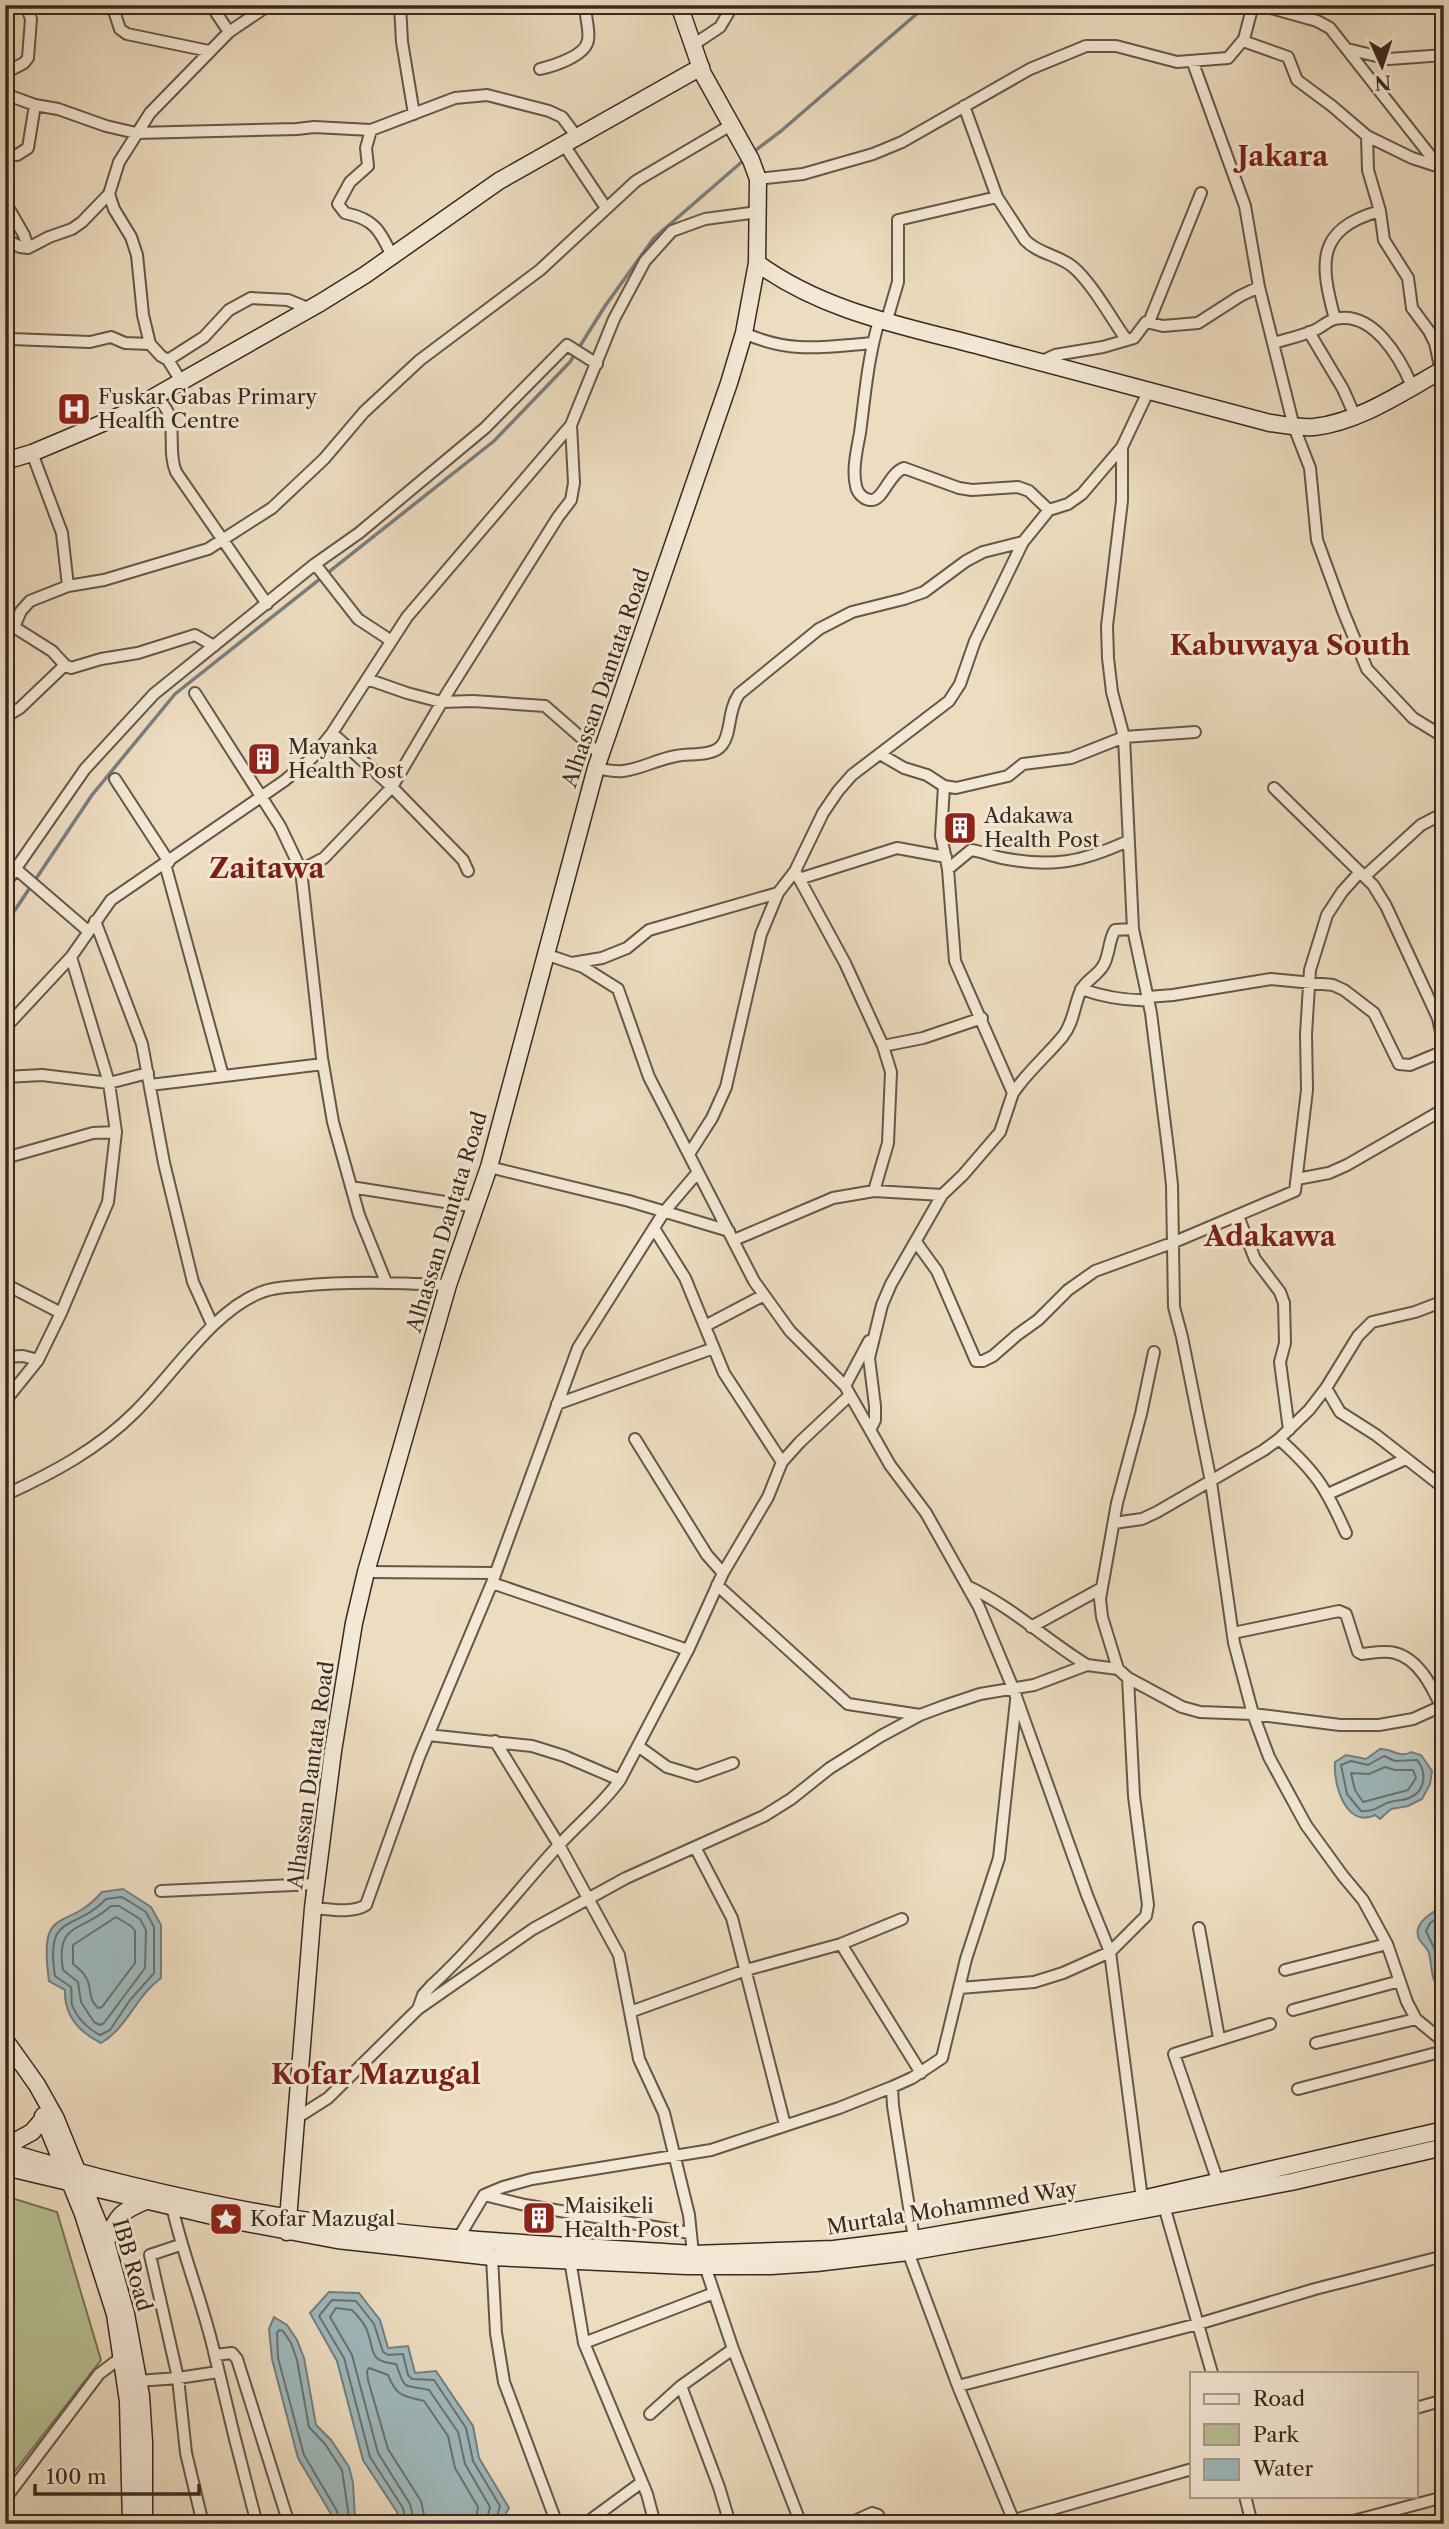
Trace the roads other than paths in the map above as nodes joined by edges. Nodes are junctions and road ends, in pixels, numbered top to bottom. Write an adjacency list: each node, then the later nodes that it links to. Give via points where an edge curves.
1 (26, 5): 20 (street, via 30,19 27,58)
2 (112, 5): 15 (street, via 120,29 127,34)
3 (211, 5): 11 (street)
4 (269, 5): 11 (street)
5 (400, 5): 24 (street)
6 (584, 5): 19 (street, via 587,45 562,62)
7 (679, 5): 13 (main road)
8 (733, 5): 13 (street, via 720,27)
9 (1253, 5): 12 (street)
10 (1260, 5): 14 (street, via 1317,21 1330,28)
11 (229, 32): 15 (street)
12 (1243, 41): 17 (street, via 1228,58); 28 (street, via 1288,57 1297,80)
13 (693, 45): 18 (main road)
14 (1346, 49): 16 (street, via 1389,59); 31 (street)
15 (209, 51): 27 (street)
16 (1444, 55)
17 (1193, 63): 23 (street, via 1116,46 1086,46 1030,68); 44 (street, via 1245,206)
18 (701, 67): 25 (main road); 29 (main road)
19 (540, 69)
20 (5, 73)
21 (5, 94): 22 (street)
22 (35, 105): 27 (street); 30 (street, via 28,148)
23 (964, 106): 32 (street, via 873,154 803,174); 35 (street)
24 (414, 114): 26 (street); 29 (street, via 455,98 487,95 562,117)
25 (731, 125): 32 (main road); 37 (street, via 636,181)
26 (371, 131): 27 (street, via 314,127); 42 (street, via 366,148 368,166 350,182 338,204 345,213 373,223)
27 (136, 132): 34 (street)
28 (1367, 136): 31 (street); 38 (street, via 1368,170)
29 (571, 141): 37 (street); 42 (main road, via 457,208)
30 (17, 155)
31 (1442, 170)
32 (758, 179): 39 (main road, Alhassan Dantata Road)
33 (1201, 193): 48 (street)
34 (108, 194): 41 (street, via 72,229); 55 (street, via 137,255)
35 (997, 197): 47 (street, via 898,220 898,282); 52 (street, via 1031,246 1077,270)
36 (5, 202): 41 (street)
37 (606, 208): 71 (street, via 540,270 420,360 272,508)
38 (1380, 211): 46 (street, via 1352,220 1329,243 1324,271); 59 (street, via 1384,240 1408,278 1412,308 1435,343)
39 (758, 212): 43 (main road, Alhassan Dantata Road); 58 (street, via 705,219 672,231 645,261 614,319)
40 (5, 239): 41 (street)
41 (27, 248)
42 (392, 256): 45 (main road)
43 (757, 263): 47 (main road, via 821,299); 50 (main road, Alhassan Dantata Road)
44 (1259, 288): 48 (street, via 1198,323 1163,326); 54 (street)
45 (310, 309): 56 (street, via 288,300 251,298 229,310 204,337); 60 (main road)
46 (1335, 319): 49 (street); 61 (street, via 1356,321 1374,330 1401,360)
47 (882, 322): 53 (street); 57 (main road)
48 (1149, 322): 52 (street, via 1137,336)
49 (1309, 332): 54 (street); 64 (street)
50 (744, 333): 53 (street, via 767,343 803,349); 90 (main road, Alhassan Dantata Road)
51 (5, 334): 55 (street, via 11,339 90,342 111,337 125,344)
52 (1126, 339): 57 (street)
53 (873, 342): 70 (street, via 854,478 863,497 877,498 893,474 904,468 959,488 1018,487)
54 (1273, 343): 66 (street)
55 (150, 344): 56 (street)
56 (168, 360): 60 (street)
57 (1040, 362): 62 (main road)
58 (597, 365): 65 (street); 73 (street, via 569,345 485,428)
59 (1442, 370): 61 (main road)
60 (181, 382): 63 (main road)
61 (1412, 386): 64 (main road)
62 (1148, 392): 66 (main road); 67 (street)
63 (156, 396): 68 (main road); 71 (street, via 168,411 176,472)
64 (1355, 416): 66 (main road)
65 (571, 425): 78 (street); 83 (street, via 571,500)
66 (1294, 427): 88 (street, via 1310,468 1318,540 1367,670 1413,718)
67 (1122, 447): 70 (street, via 1082,495); 87 (street, via 1122,501 1107,626 1112,692)
68 (32, 453): 69 (main road); 74 (street, via 62,533)
69 (5, 461)
70 (1049, 510): 72 (street)
71 (224, 540): 74 (street, via 104,580); 75 (street)
72 (1023, 542): 89 (street, via 949,701); 90 (street, via 983,552 924,592 852,612 819,629 739,694 731,705 726,739 720,748 627,771 613,772)
73 (317, 567): 75 (street); 78 (street, via 358,619)
74 (68, 586): 76 (street, via 30,601)
75 (267, 604): 79 (street)
76 (14, 628): 77 (street); 80 (street, via 52,651)
77 (5, 636)
78 (390, 640): 81 (street)
79 (214, 646): 80 (street, via 195,635 138,653 74,668); 102 (street, via 154,694 86,769)
80 (65, 666): 84 (street)
81 (368, 678): 83 (street); 86 (street)
82 (195, 693): 95 (street)
83 (442, 702): 90 (street, via 545,706); 93 (street)
84 (5, 717)
85 (1195, 732): 87 (street)
86 (332, 733): 93 (street); 95 (street, via 312,758)
87 (1124, 737): 92 (street, via 1071,758 1023,764 1007,776 967,786); 97 (street)
88 (1444, 737)
89 (880, 754): 92 (street); 105 (street, via 838,791 823,813)
90 (598, 762): 111 (main road, Alhassan Dantata Road)
91 (115, 779): 99 (street)
92 (944, 786): 98 (street)
93 (392, 787): 101 (street, via 324,858); 103 (street, via 463,860)
94 (1274, 788): 104 (street)
95 (261, 797): 99 (street); 101 (street)
96 (1444, 813): 104 (street, via 1421,825)
97 (1128, 841): 100 (street, via 1087,859 1056,863 1030,863 971,850); 109 (street)
98 (946, 857): 100 (street); 105 (street, via 897,848)
99 (167, 863): 108 (street, via 118,893); 123 (street)
100 (948, 869): 118 (street, via 955,961)
101 (301, 870): 122 (street)
102 (19, 872): 106 (street); 110 (street)
103 (468, 872)
104 (1362, 874): 114 (street, via 1342,892 1327,915); 117 (street, via 1386,906)
105 (797, 875): 107 (street); 120 (street)
106 (5, 884)
107 (778, 893): 113 (street, via 649,930 627,948); 130 (street, via 761,934 726,1087)
108 (95, 921): 110 (street); 125 (street, via 142,1044)
109 (1133, 929): 115 (street, via 1115,930 1101,969); 116 (street)
110 (88, 930): 112 (street)
111 (545, 954): 113 (street); 132 (main road, Alhassan Dantata Road)
112 (71, 957): 119 (street); 126 (street)
113 (572, 963): 130 (street, via 618,989 649,1077)
114 (1309, 982): 116 (street, via 1271,979); 121 (street, via 1344,990 1374,1013 1399,1064 1410,1065); 134 (street, via 1307,1090)
115 (1081, 989): 116 (street, via 1107,998); 127 (street, via 1063,1036)
116 (1148, 998): 144 (street, via 1171,1175)
117 (1441, 1017): 121 (street)
118 (982, 1018): 120 (street); 127 (street)
119 (5, 1028)
120 (883, 1046): 136 (street, via 891,1072 888,1143)
121 (1444, 1049)
122 (323, 1065): 123 (street); 135 (street)
123 (223, 1076): 125 (street)
124 (5, 1077): 126 (street, via 41,1075)
125 (149, 1079): 126 (street); 151 (street, via 193,1282)
126 (108, 1083): 129 (street)
127 (1013, 1094): 137 (street, via 1000,1132)
128 (1444, 1109): 134 (street, via 1348,1166)
129 (116, 1132): 131 (street, via 93,1133); 150 (street, via 108,1202)
130 (689, 1154): 133 (street)
131 (5, 1158)
132 (489, 1167): 138 (main road, Alhassan Dantata Road); 139 (street)
133 (698, 1172): 139 (street); 142 (street)
134 (1297, 1179): 140 (street, via 1295,1191)
135 (351, 1187): 138 (street); 145 (street)
136 (874, 1191): 137 (street); 142 (street, via 833,1198)
137 (942, 1195): 143 (street)
138 (476, 1207): 147 (main road, Alhassan Dantata Road)
139 (664, 1212): 141 (street); 142 (street)
140 (1238, 1216): 144 (street); 163 (street, via 1255,1259 1284,1303 1285,1343 1280,1363)
141 (655, 1230): 152 (street, via 685,1278); 161 (street, via 578,1348)
142 (731, 1236): 148 (street)
143 (916, 1242): 144 (street, via 937,1271 976,1361 993,1356 1095,1271); 153 (street, via 891,1284)
144 (1172, 1243): 168 (street, via 1176,1321)
145 (386, 1282): 147 (street); 151 (street, via 265,1290)
146 (5, 1284): 150 (street)
147 (448, 1285): 174 (main road, Alhassan Dantata Road)
148 (764, 1295): 152 (street); 159 (street, via 790,1331)
149 (1444, 1301): 158 (street, via 1372,1322)
150 (61, 1312): 157 (street)
151 (212, 1324): 171 (street, via 110,1435 80,1457)
152 (705, 1326): 154 (street)
153 (874, 1333): 159 (street); 162 (street, via 869,1358 875,1420)
154 (714, 1348): 161 (street); 167 (street, via 724,1373)
155 (1154, 1352): 172 (street)
156 (5, 1357): 157 (street)
157 (38, 1360): 160 (street)
158 (1326, 1388): 163 (street); 166 (street, via 1340,1412)
159 (847, 1390): 162 (street); 167 (street)
160 (5, 1401)
161 (557, 1404): 176 (street)
162 (870, 1430): 178 (street, via 926,1513)
163 (1289, 1430): 165 (street)
164 (635, 1439): 175 (street)
165 (1279, 1439): 168 (street); 170 (street, via 1311,1469)
166 (1406, 1459): 169 (street); 170 (street)
167 (782, 1462): 175 (street, via 768,1497)
168 (1211, 1482): 172 (street, via 1157,1512); 181 (street)
169 (1444, 1488)
170 (1328, 1494): 173 (street)
171 (5, 1495)
172 (1114, 1523): 179 (street)
173 (1346, 1533)
174 (366, 1572): 176 (street); 197 (main road, Alhassan Dantata Road, via 333,1751)
175 (723, 1573): 177 (street)
176 (494, 1578): 182 (street); 190 (street)
177 (717, 1585): 182 (street); 189 (street, via 848,1704)
178 (967, 1586): 180 (street, via 1005,1605); 186 (street)
179 (1102, 1588): 180 (street); 184 (street, via 1102,1617)
180 (1031, 1627): 183 (street)
181 (1233, 1633): 187 (street, via 1339,1611 1346,1614 1358,1652 1404,1656 1430,1683); 188 (street)
182 (688, 1650): 192 (street)
183 (1087, 1665): 184 (street); 186 (street)
184 (1118, 1669): 185 (street)
185 (1128, 1678): 188 (street, via 1191,1710); 205 (street, via 1134,1797 1148,1905 1146,1916)
186 (1015, 1693): 189 (street, via 980,1694); 205 (street); 209 (street, via 999,1858)
187 (1443, 1706): 188 (street, via 1379,1725)
188 (1253, 1714): 204 (street, via 1269,1757 1306,1825 1363,1900)
189 (920, 1715): 196 (street, via 830,1768 764,1816)
190 (428, 1735): 191 (street); 200 (street, via 366,1905 349,1910)
191 (495, 1741): 194 (street, via 532,1746); 195 (street)
192 (638, 1746): 193 (street, via 667,1768 697,1776); 194 (street)
193 (733, 1763)
194 (620, 1780): 195 (street)
195 (559, 1845): 199 (street); 210 (street, via 423,1995)
196 (695, 1847): 199 (street); 206 (street, via 732,1918)
197 (316, 1884): 198 (street); 200 (main road, Alhassan Dantata Road)
198 (161, 1891)
199 (588, 1897): 210 (street, via 533,1929); 212 (street, via 619,1955)
200 (313, 1908): 225 (main road, Alhassan Dantata Road)
201 (902, 1919): 203 (street)
202 (1199, 1928): 215 (street)
203 (841, 1944): 206 (street); 221 (street)
204 (1387, 1944): 207 (street); 208 (street)
205 (1110, 1952): 209 (street, via 1034,1982); 235 (street)
206 (746, 1970): 212 (street); 226 (street)
207 (1285, 1970)
208 (1400, 1981): 211 (street); 213 (street)
209 (960, 1987): 221 (street, via 945,2052)
210 (418, 2009): 225 (street, via 328,2098)
211 (1293, 2010)
212 (630, 2012): 230 (street, via 639,2059 664,2113)
213 (1416, 2020): 217 (street); 218 (street)
214 (1270, 2024): 215 (street)
215 (1219, 2038): 233 (street, via 1174,2054)
216 (5, 2040): 232 (main road, IBB Road, via 47,2102)
217 (1444, 2042)
218 (1317, 2043)
219 (1444, 2051): 223 (street)
220 (5, 2058): 224 (main road, IBB Road)
221 (921, 2073): 222 (street)
222 (892, 2087): 226 (street); 244 (street)
223 (1298, 2089)
224 (44, 2118): 229 (main road); 232 (main road, IBB Road)
225 (295, 2119): 239 (main road, Alhassan Dantata Road)
226 (785, 2125): 230 (street, via 711,2150)
227 (1444, 2130): 233 (main road, Murtala Mohammed Way)
228 (1444, 2147): 238 (main road, Murtala Mohammed Way)
229 (5, 2149): 232 (main road, Murtala Mohammed Way)
230 (674, 2156): 234 (street, via 532,2179); 240 (street)
231 (5, 2167): 232 (main road, Murtala Mohammed Way)
232 (74, 2177): 236 (main road, Murtala Mohammed Way); 239 (main road, Murtala Mohammed Way, via 180,2196); 242 (main road, IBB Road); 255 (main road, IBB Road)
233 (1219, 2182): 235 (main road, Murtala Mohammed Way)
234 (484, 2195): 240 (street); 241 (street)
235 (1142, 2199): 244 (main road, Murtala Mohammed Way)
236 (148, 2200): 237 (main road, Murtala Mohammed Way); 242 (main road, via 116,2218)
237 (172, 2206): 239 (main road, Murtala Mohammed Way); 243 (street)
238 (1164, 2206): 244 (main road, Murtala Mohammed Way); 251 (street)
239 (288, 2225): 241 (main road, Murtala Mohammed Way); 247 (main road, Murtala Mohammed Way)
240 (690, 2233): 245 (street)
241 (459, 2237): 245 (main road, Murtala Mohammed Way)
242 (106, 2242): 259 (main road, IBB Road)
243 (180, 2245): 254 (street); 258 (street, via 150,2255)
244 (911, 2245): 245 (main road, Murtala Mohammed Way); 249 (main road, Murtala Mohammed Way, via 816,2263); 261 (street)
245 (693, 2254)
246 (1444, 2256): 251 (street)
247 (492, 2257): 248 (main road, Murtala Mohammed Way); 276 (street, via 496,2333 505,2382)
248 (570, 2260): 249 (main road, Murtala Mohammed Way); 252 (street)
249 (705, 2266): 250 (street)
250 (714, 2293): 252 (street); 253 (street)
251 (1198, 2324): 257 (street); 261 (street)
252 (584, 2343): 266 (street)
253 (733, 2349): 260 (street); 280 (street)
254 (215, 2355): 256 (street); 275 (street, via 232,2354 237,2359)
255 (123, 2356): 269 (street, via 99,2374); 271 (main road, IBB Road, via 131,2448)
256 (218, 2372): 258 (street); 274 (street)
257 (1212, 2372)
258 (178, 2378): 259 (street); 273 (street, via 186,2453)
259 (138, 2381): 272 (main road, IBB Road)
260 (681, 2386): 264 (street); 279 (street)
261 (958, 2386): 270 (street)
262 (1444, 2400): 263 (street)
263 (1418, 2407)
264 (650, 2414)
265 (1190, 2470): 270 (street)
266 (642, 2482): 277 (street); 278 (street)
267 (1444, 2497): 284 (street)
268 (1245, 2498): 283 (street)
269 (5, 2499)
270 (1014, 2522)
271 (131, 2524)
272 (144, 2524)
273 (203, 2524)
274 (257, 2524)
275 (289, 2524)
276 (557, 2524)
277 (585, 2524)
278 (655, 2524)
279 (730, 2524)
280 (802, 2524)
281 (848, 2524): 282 (street, via 872,2513)
282 (883, 2524)
283 (1251, 2524)
284 (1342, 2524)

